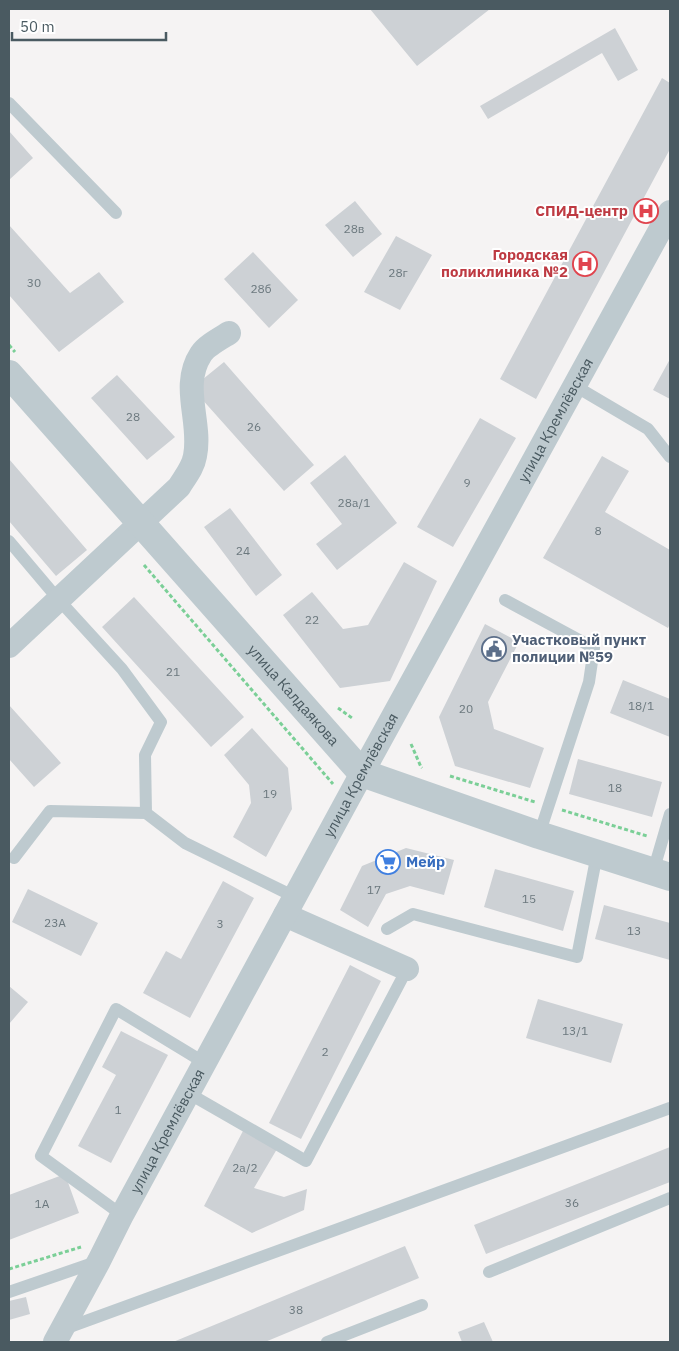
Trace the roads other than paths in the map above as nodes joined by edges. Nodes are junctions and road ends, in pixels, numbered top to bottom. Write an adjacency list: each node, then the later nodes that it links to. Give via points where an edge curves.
1 (9, 103): 3 (lane)
2 (670, 212): 6 (street, улица Кремлёвская)
3 (116, 213)
4 (229, 333): 8 (street, via 202,352 194,368 191,384 196,444 191,468 179,487)
5 (9, 374): 8 (street, улица Калдаякова)
6 (575, 386): 7 (lane, via 648,429); 13 (street, улица Кремлёвская)
7 (670, 457)
8 (139, 523): 10 (street); 13 (street, улица Калдаякова)
9 (9, 540): 10 (lane)
10 (58, 599): 12 (street); 14 (lane, via 122,669 160,722 144,755)
11 (505, 600): 16 (lane, via 594,648 590,682)
12 (9, 646)
13 (362, 773): 16 (street, улица Калдаякова); 20 (street, улица Кремлёвская)
14 (146, 813): 18 (lane, via 50,811); 20 (lane, via 185,843)
15 (670, 814): 19 (lane)
16 (539, 835): 17 (street, улица Калдаякова)
17 (597, 854): 19 (street, улица Калдаякова); 21 (lane, via 577,957 413,914)
18 (14, 858)
19 (662, 874)
20 (290, 906): 22 (street); 23 (street, улица Кремлёвская)
21 (387, 928)
22 (406, 969): 24 (lane, via 306,1161)
23 (205, 1062): 24 (street, улица Кремлёвская); 27 (lane, via 116,1009 41,1156)
24 (188, 1093): 27 (street, улица Кремлёвская)
25 (670, 1108): 32 (lane)
26 (670, 1198): 29 (lane)
27 (122, 1215): 28 (street, улица Кремлёвская)
28 (99, 1261): 30 (lane); 32 (street, улица Кремлёвская)
29 (489, 1272)
30 (9, 1292)
31 (422, 1304): 33 (lane)
32 (58, 1336)
33 (327, 1342)

